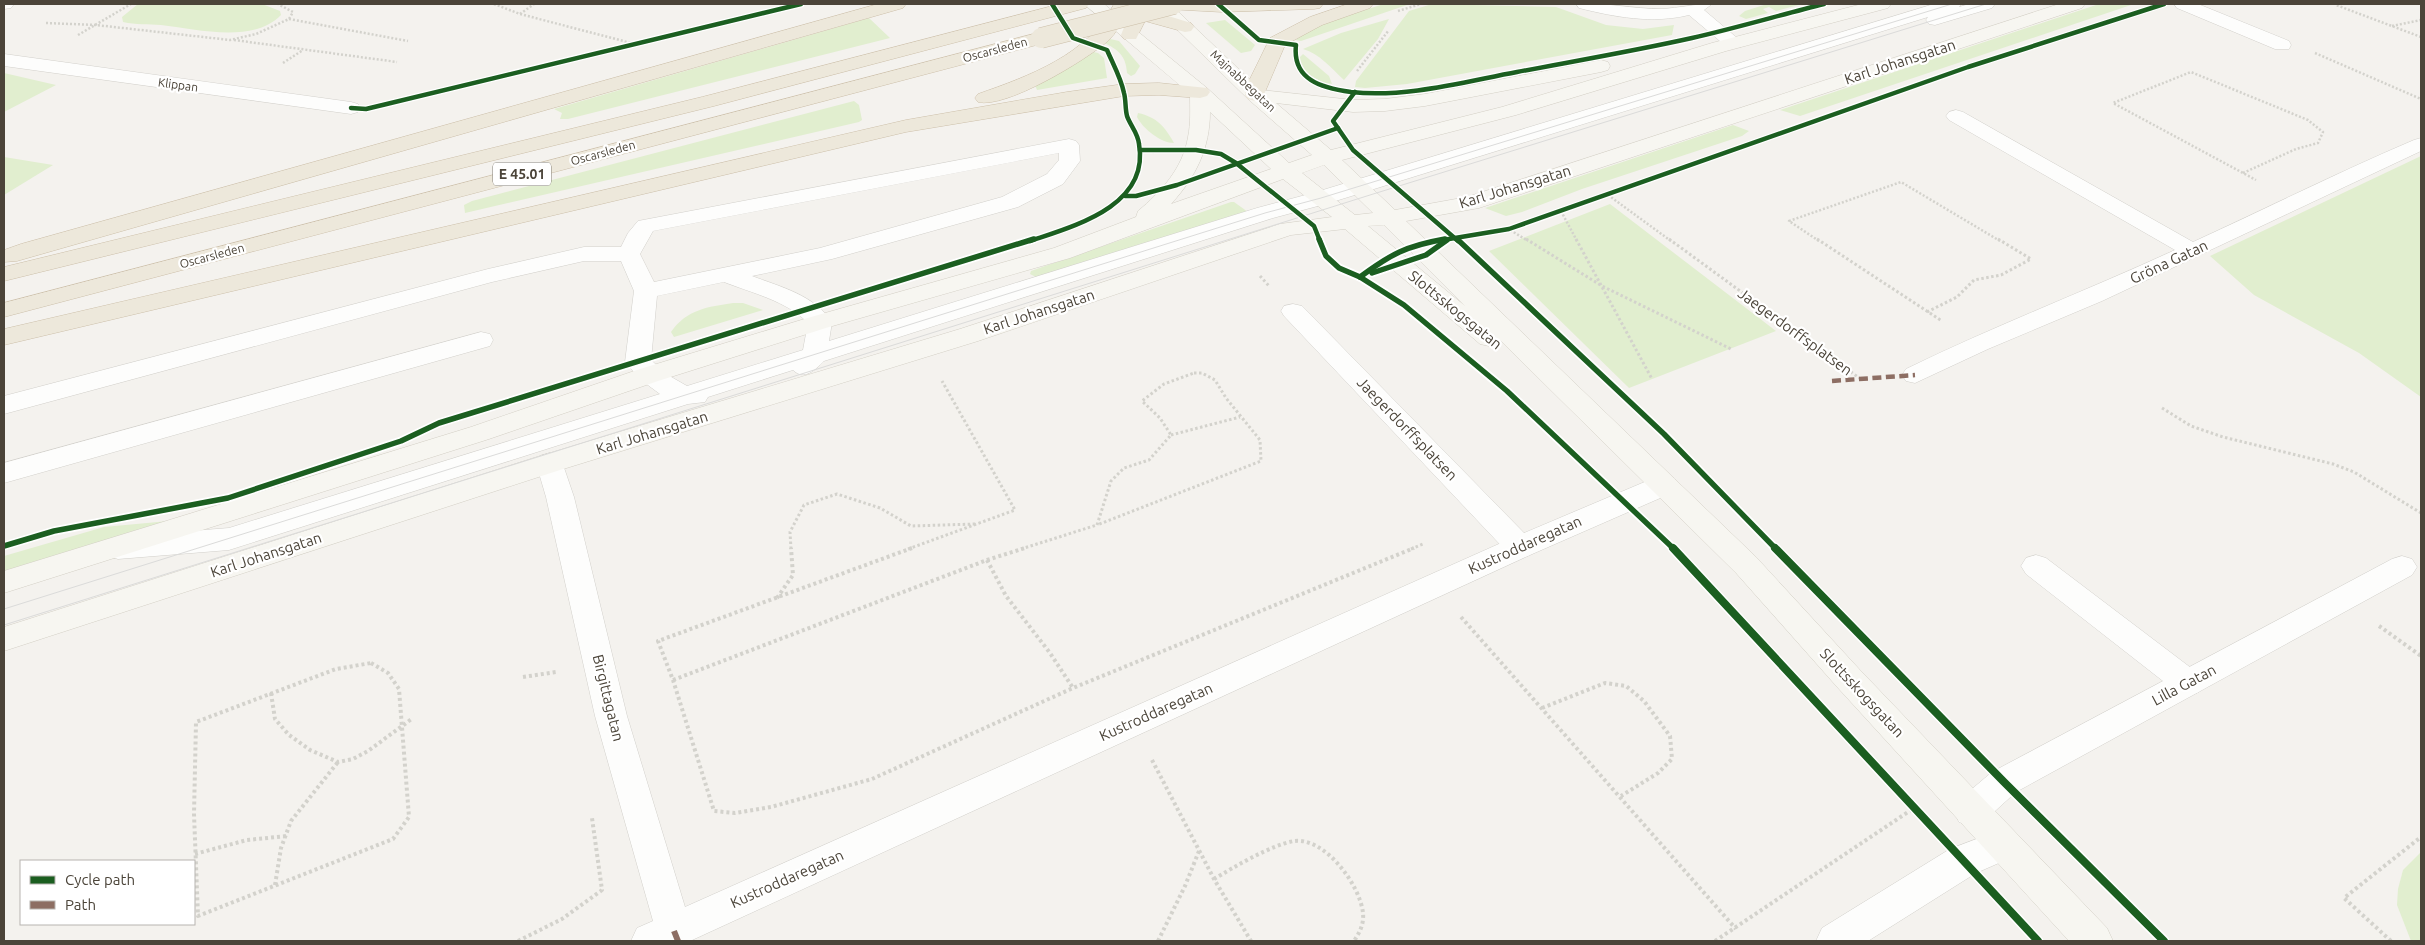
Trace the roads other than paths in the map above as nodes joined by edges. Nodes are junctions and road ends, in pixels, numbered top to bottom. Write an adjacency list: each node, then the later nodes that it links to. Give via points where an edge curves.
1 (898, 4): 35 (highway)
2 (1080, 4): 36 (highway, Oscarsleden / E 45.01, via 708,102)
3 (1095, 4): 16 (street)
4 (1160, 4): 17 (street, Majnabbegatan)
5 (1166, 4): 7 (highway, via 1222,7)
6 (1174, 4): 39 (highway, Oscarsleden / E 45.01, bridge)
7 (1314, 4)
8 (1364, 4): 22 (highway, via 1316,21 1277,42)
9 (1585, 4): 15 (street, via 1618,12)
10 (1882, 4): 18 (street)
11 (1952, 4): 29 (street)
12 (1986, 4): 29 (street)
13 (2076, 4): 31 (street, Karl Johansgatan, via 1471,203)
14 (2183, 4): 19 (street)
15 (1698, 7): 18 (street)
16 (1128, 10): 17 (highway); 21 (street, via 1130,35); 25 (highway, via 1092,45 1019,86)
17 (1185, 27): 22 (street, Majnabbegatan)
18 (1726, 45): 22 (street, via 1385,105 1348,106); 27 (street, via 1508,111)
19 (2282, 45)
20 (4, 60): 23 (street, Klippan)
21 (1200, 92): 25 (highway, via 1124,90); 28 (street); 32 (street, via 1196,150 1163,202)
22 (1255, 95): 27 (street, Majnabbegatan)
23 (352, 108)
24 (1956, 116): 33 (street)
25 (906, 126): 42 (highway)
26 (2421, 144): 33 (street, Gröna Gatan)
27 (1328, 156): 28 (street); 29 (street, Slottsskogsgatan)
28 (1285, 170): 30 (street, Slottsskogsgatan); 32 (street)
29 (1365, 190): 30 (street); 31 (street, Slottsskogsgatan)
30 (1335, 209): 31 (street, Karl Johansgatan); 44 (street, via 1256,216); 48 (street, Karl Johansgatan, via 1288,229 969,335); 50 (street, Slottsskogsgatan)
31 (1392, 217): 50 (street, Slottsskogsgatan, via 1426,255)
32 (1135, 225): 41 (street, via 1062,253)
33 (2193, 251): 45 (street, Gröna Gatan, via 1979,343)
34 (629, 254): 37 (street, via 646,226 1069,146 1070,161 1055,179 1010,202 824,254); 38 (street); 49 (street, via 584,254 488,276)
35 (4, 258)
36 (4, 274)
37 (726, 275): 38 (street); 41 (street, via 781,295 809,310)
38 (646, 290): 46 (street, via 638,362)
39 (4, 310)
40 (1293, 311): 54 (street, Jaegerdorffsplatsen)
41 (820, 322): 44 (street); 46 (street)
42 (4, 336)
43 (482, 340): 52 (street)
44 (815, 355): 47 (street); 48 (street)
45 (1915, 375)
46 (649, 376): 47 (street); 55 (street)
47 (684, 395): 48 (street); 55 (street, via 229,539)
48 (769, 397): 51 (street, Karl Johansgatan)
49 (4, 405)
50 (1626, 450): 53 (street, Slottsskogsgatan)
51 (550, 463): 59 (street, Karl Johansgatan); 63 (street, Birgittagatan)
52 (4, 473)
53 (1664, 485): 54 (street, Kustroddaregatan); 61 (street, Slottsskogsgatan, via 1746,565)
54 (1520, 547): 63 (street, Kustroddaregatan)
55 (116, 548): 58 (street)
56 (2036, 566): 60 (street)
57 (2402, 567): 60 (street, Lilla Gatan)
58 (4, 582)
59 (4, 639)
60 (2188, 683): 61 (street, Lilla Gatan, via 2004,782)
61 (1971, 811): 62 (street, Slottsskogsgatan)
62 (2003, 845): 64 (street, via 1963,861); 65 (street, Slottsskogsgatan)
63 (662, 936)
64 (1835, 941)
65 (2094, 941)

